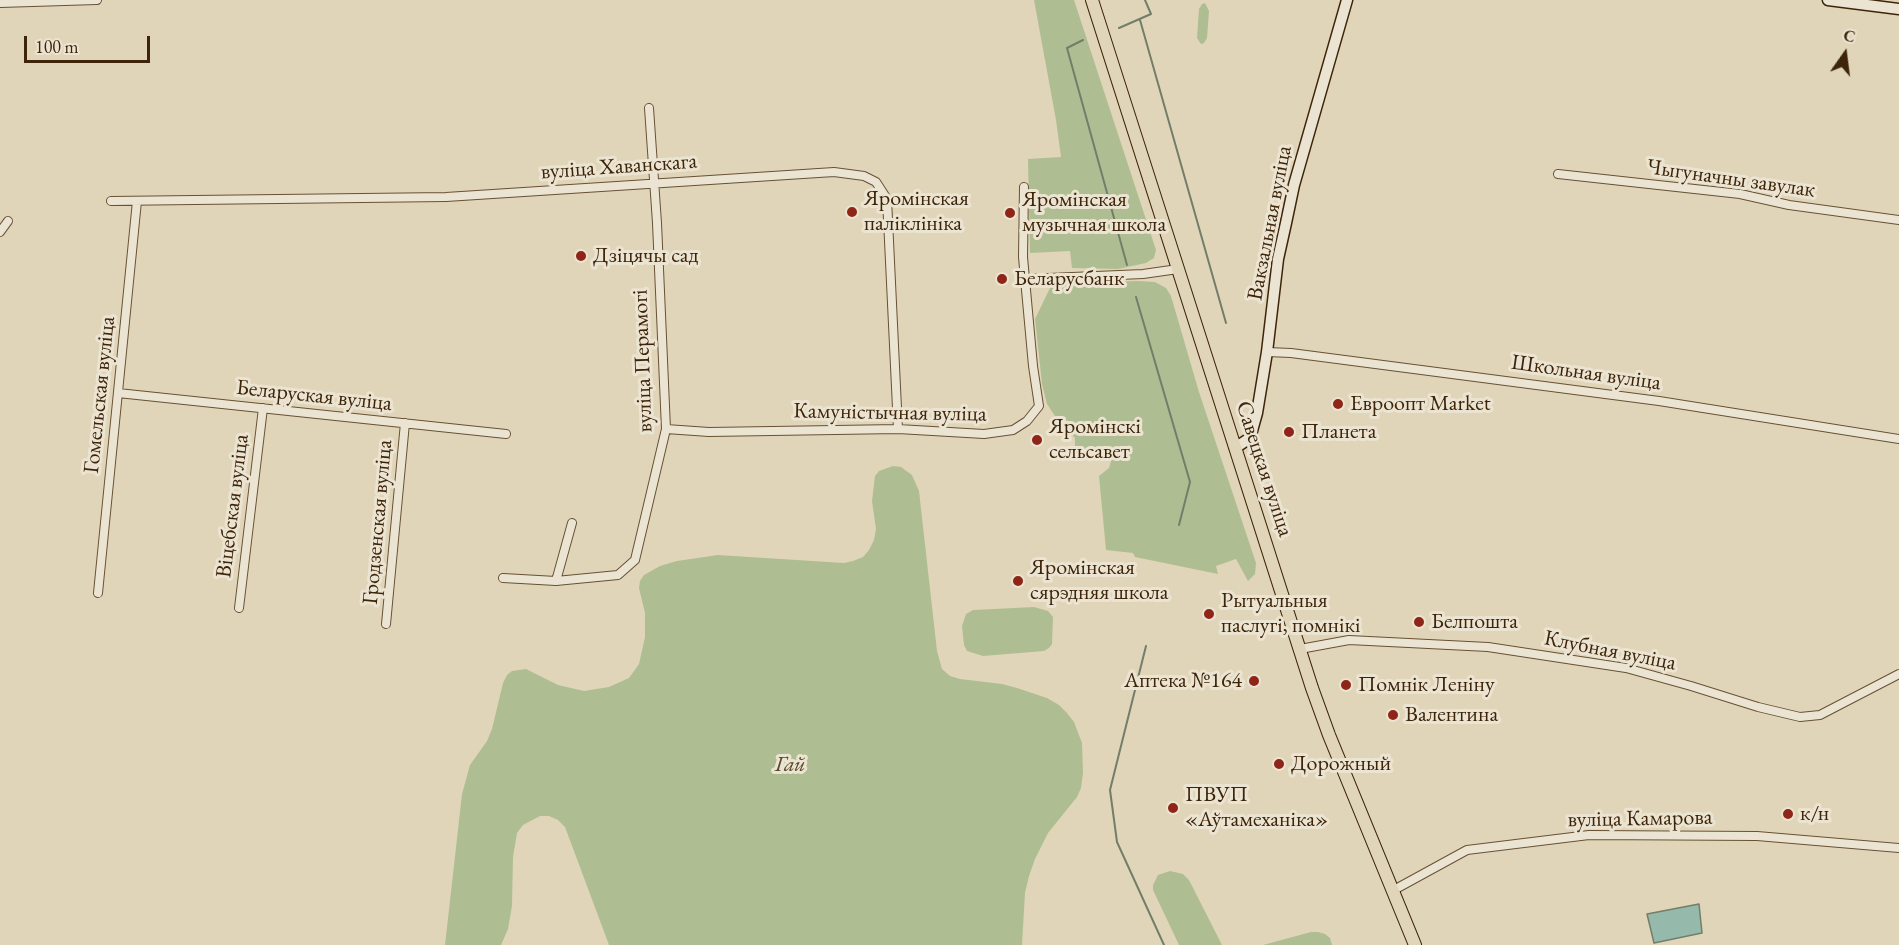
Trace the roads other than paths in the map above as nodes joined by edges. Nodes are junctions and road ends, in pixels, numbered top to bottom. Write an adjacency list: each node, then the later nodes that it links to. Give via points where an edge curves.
1 (97, 0): 5 (street)
2 (1092, 0): 16 (main road, Савецкая вуліца)
3 (1347, 0): 18 (street, Вакзальная вуліца, via 1294,185 1278,259)
4 (1828, 0): 6 (street)
5 (0, 3)
6 (1899, 9)
7 (649, 108): 9 (street, вуліца Перамогі)
8 (1558, 174): 13 (street, Чыгуначны завулак, via 1740,194)
9 (654, 182): 12 (street, вуліца Хаванскага, via 446,197); 22 (street, вуліца Перамогі); 23 (street, вуліца Хаванскага, via 834,172 864,176 876,182 887,199)
10 (1024, 187): 17 (street, Камуністычная вуліца)
11 (111, 201): 12 (street, вуліца Хаванскага)
12 (137, 201): 19 (street, Гомельская вуліца)
13 (1899, 220)
14 (8, 221): 15 (street)
15 (0, 232)
16 (1178, 269): 17 (street); 26 (main road, Савецкая вуліца)
17 (1025, 279): 23 (street, Камуністычная вуліца, via 1039,406 1027,422 1013,430 984,434)
18 (1267, 352): 25 (street, Школьная вуліца, via 1659,401); 26 (street, Вакзальная вуліца, via 1250,438)
19 (118, 393): 20 (street, Беларуская вуліца); 30 (street, Гомельская вуліца)
20 (263, 408): 21 (street, Беларуская вуліца); 31 (street, Віцебская вуліца)
21 (405, 423): 24 (street, Беларуская вуліца); 32 (street, Гродзенская вуліца)
22 (666, 429): 23 (street, Камуністычная вуліца); 29 (street, вуліца Перамогі, via 635,560 618,574)
23 (898, 429)
24 (506, 434)
25 (1899, 439)
26 (1234, 448): 33 (main road, Савецкая вуліца)
27 (572, 523): 29 (street)
28 (503, 578): 29 (street, вуліца Перамогі)
29 (556, 581)
30 (98, 593)
31 (239, 608)
32 (386, 624)
33 (1299, 648): 34 (street, Клубная вуліца, via 1349,640 1488,647 1626,668 1800,717 1821,715); 36 (main road, Савецкая вуліца, via 1329,735)
34 (1899, 674)
35 (1899, 848): 36 (street, вуліца Камарова, via 1757,836 1589,834 1467,850)
36 (1392, 891): 37 (main road, Савецкая вуліца)
37 (1415, 945)

